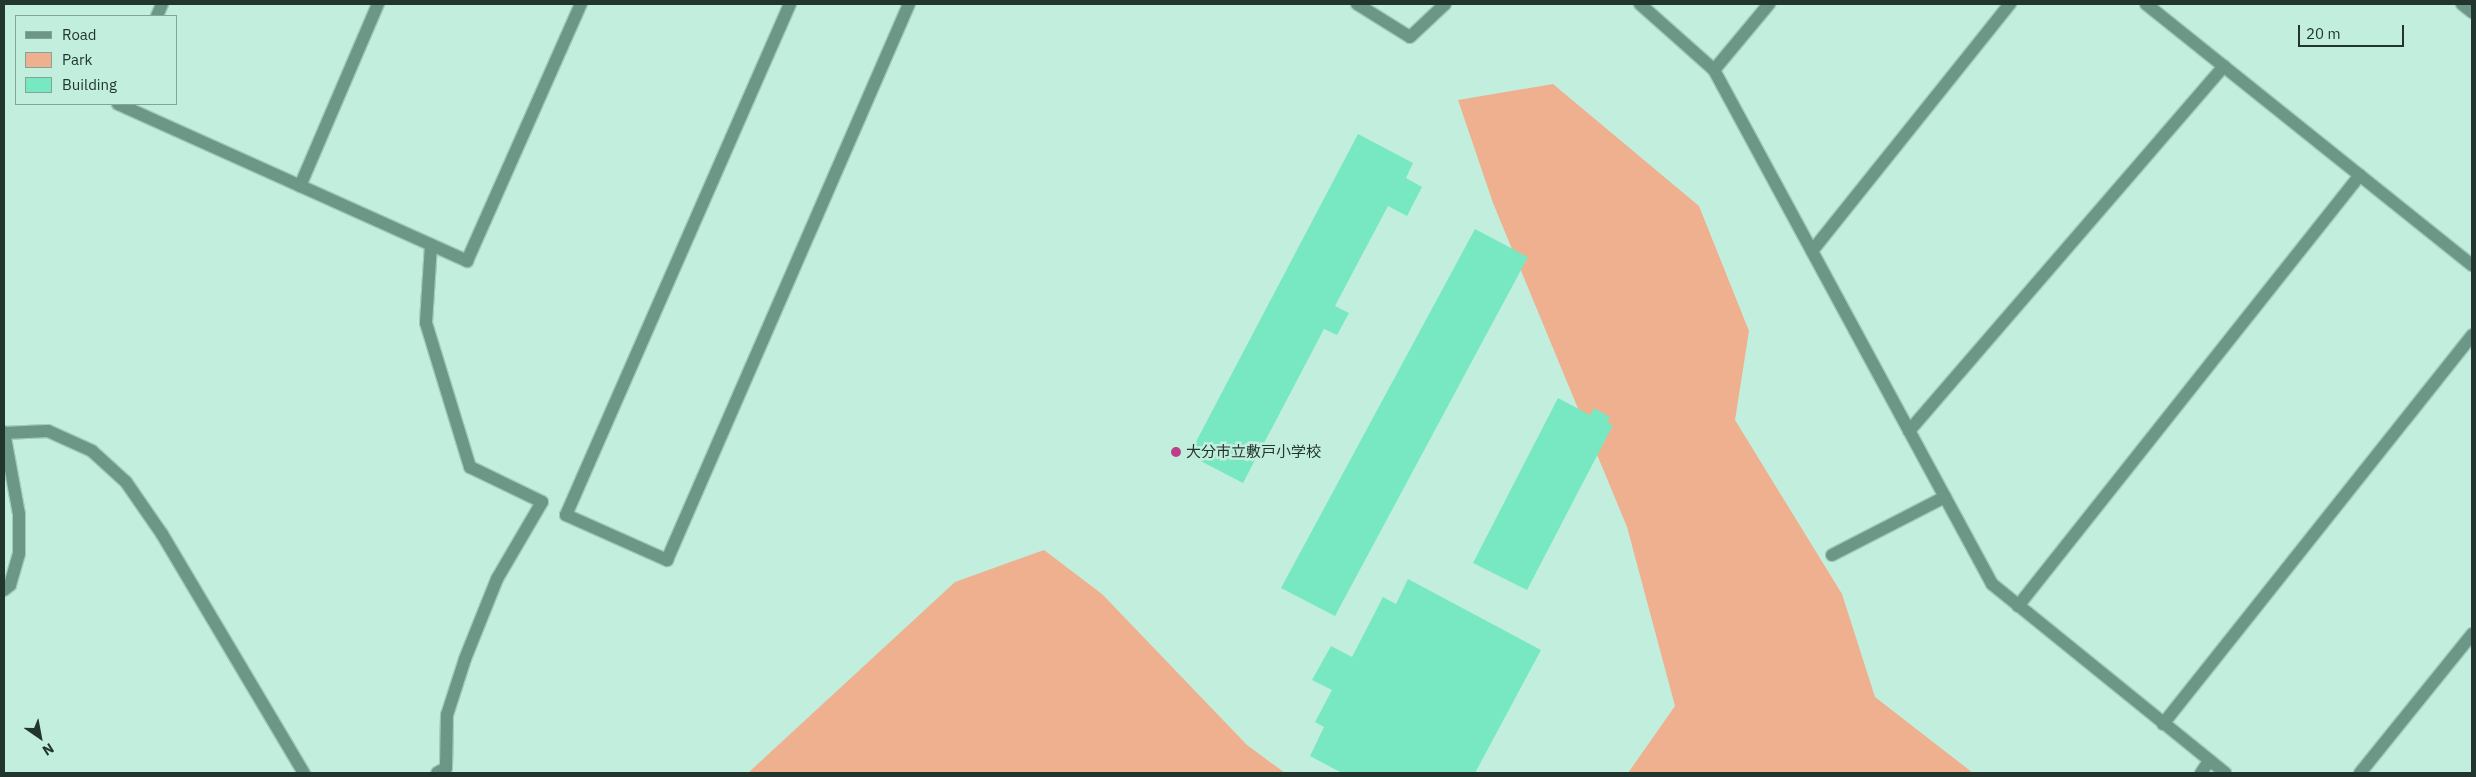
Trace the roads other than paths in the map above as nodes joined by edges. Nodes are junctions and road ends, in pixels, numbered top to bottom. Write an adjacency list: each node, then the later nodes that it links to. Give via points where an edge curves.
1 (378, 4): 17 (street)
2 (581, 4): 18 (street, via 467,261)
3 (790, 4): 4 (street, via 566,515 667,560)
4 (908, 4)
5 (1357, 4): 6 (street, via 1410,37)
6 (1444, 4)
7 (1640, 4): 14 (street)
8 (1769, 4): 14 (street)
9 (2010, 4): 19 (street)
10 (2146, 4): 13 (street)
11 (2462, 4): 12 (street)
12 (2472, 12)
13 (2224, 66): 16 (street); 22 (street)
14 (1714, 70): 19 (street)
15 (120, 105): 17 (street)
16 (2360, 175): 20 (street); 27 (street)
17 (300, 186): 18 (street)
18 (431, 245): 32 (street, via 426,323 470,467 542,502 497,579 465,659 447,715 446,768)
19 (1812, 251): 22 (street)
20 (2472, 265)
21 (2472, 336): 29 (street)
22 (1909, 432): 24 (street)
23 (4, 433): 26 (street, via 19,514 20,554 10,585); 31 (street, via 48,432 92,451 126,482 162,534)
24 (1945, 497): 25 (street); 27 (street, via 1992,584)
25 (1832, 554)
26 (4, 590)
27 (2018, 606): 29 (street)
28 (2472, 634): 35 (street)
29 (2163, 724): 30 (street)
30 (2209, 761): 33 (street); 34 (street)
31 (304, 773)
32 (437, 773)
33 (2201, 773)
34 (2225, 773)
35 (2360, 773)

